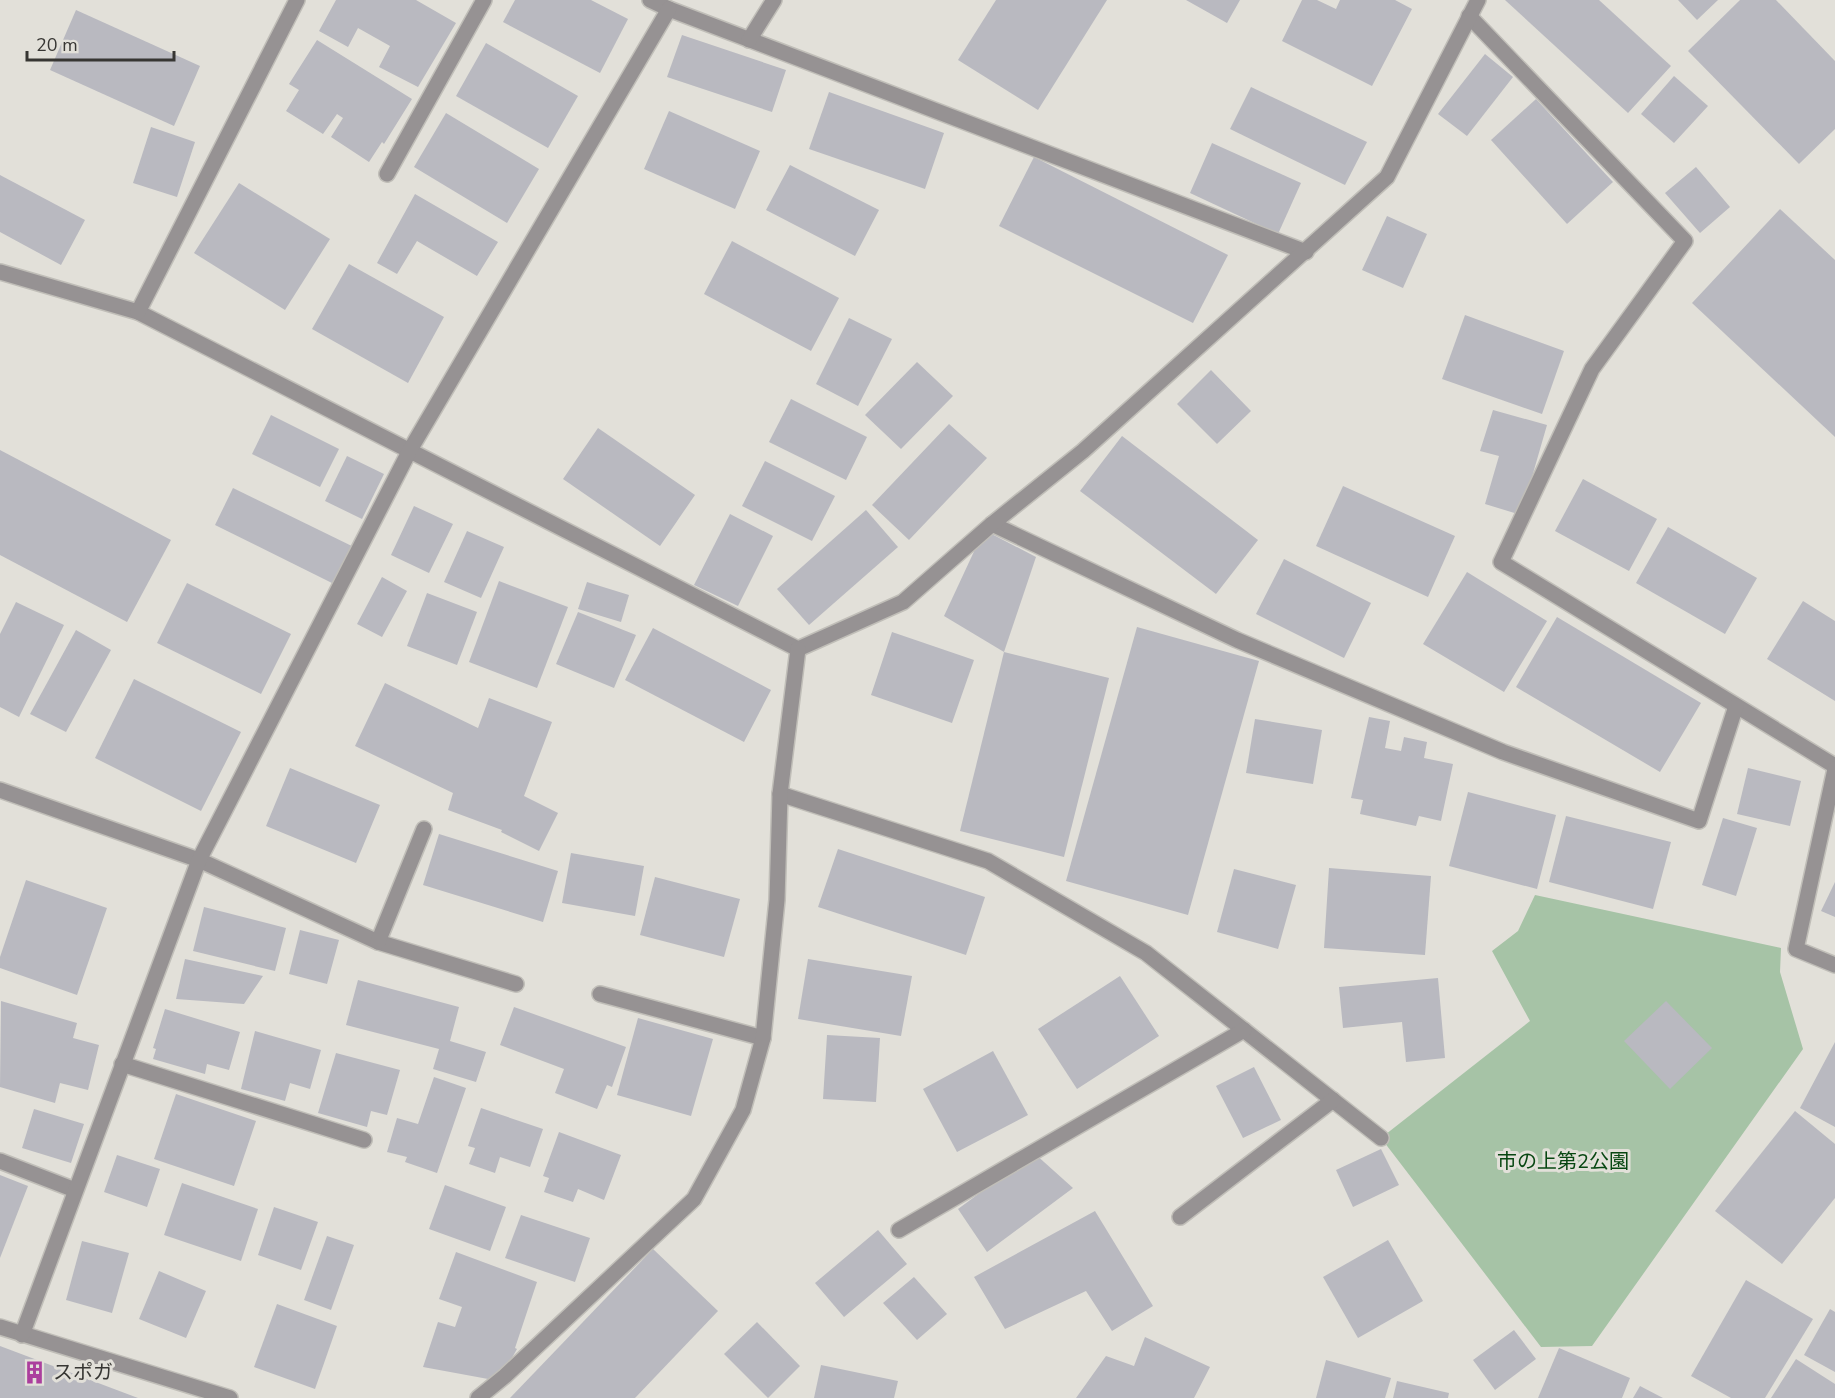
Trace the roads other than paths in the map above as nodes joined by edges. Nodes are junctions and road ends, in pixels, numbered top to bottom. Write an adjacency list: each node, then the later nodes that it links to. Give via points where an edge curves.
1 (297, 0): 12 (street)
2 (484, 0): 9 (street)
3 (650, 0): 6 (street)
4 (774, 0): 8 (street)
5 (1478, 0): 7 (street)
6 (669, 9): 8 (street); 13 (street)
7 (1469, 16): 10 (street, via 1387,177); 16 (street, via 1685,241 1592,369 1501,562)
8 (749, 40): 10 (street)
9 (387, 174)
10 (1306, 252): 14 (street, via 1083,450)
11 (0, 272): 12 (street)
12 (138, 312): 13 (street)
13 (410, 450): 15 (street); 21 (street)
14 (992, 524): 15 (street, via 903,602); 16 (street, via 1238,640 1503,752 1699,821)
15 (798, 649): 19 (street)
16 (1736, 706): 17 (street)
17 (1835, 767): 23 (street, via 1796,950)
18 (0, 790): 21 (street)
19 (780, 794): 26 (street, via 988,861 1146,952); 27 (street, via 777,900)
20 (424, 829): 22 (street)
21 (199, 860): 22 (street); 28 (street)
22 (378, 942): 24 (street)
23 (1835, 965)
24 (516, 984)
25 (600, 994): 27 (street)
26 (1244, 1030): 29 (street); 35 (street)
27 (763, 1038): 39 (street, via 743,1110 694,1199)
28 (122, 1064): 31 (street); 33 (street)
29 (1333, 1100): 30 (street); 34 (street)
30 (1381, 1138)
31 (364, 1140)
32 (0, 1161): 33 (street)
33 (75, 1190): 37 (street)
34 (1180, 1217)
35 (899, 1230)
36 (0, 1327): 37 (street)
37 (22, 1335): 38 (street)
38 (230, 1398)
39 (478, 1398)

